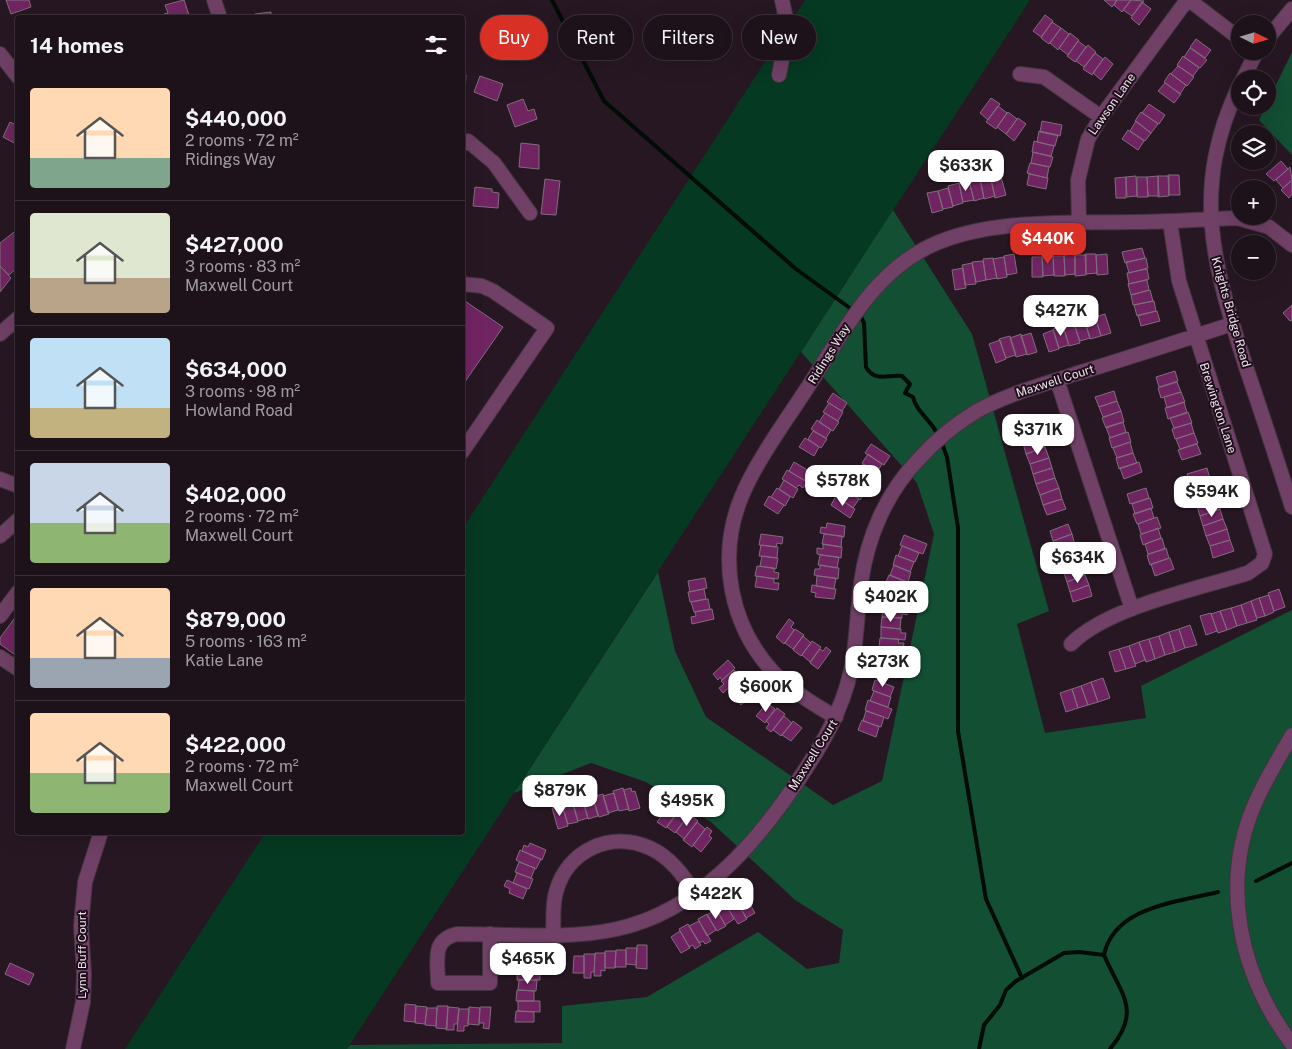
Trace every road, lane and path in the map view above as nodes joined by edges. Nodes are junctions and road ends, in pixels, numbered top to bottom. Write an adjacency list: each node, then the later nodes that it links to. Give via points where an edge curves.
1 (782, 0): 11 (street, via 788,28)
2 (1188, 0): 7 (street); 13 (street, Lawson Lane)
3 (218, 1): 5 (street)
4 (1292, 9): 6 (street)
5 (220, 15)
6 (1276, 28)
7 (1231, 32)
8 (0, 54): 9 (street)
9 (15, 73)
10 (1020, 74): 13 (street, via 1044,77)
11 (779, 75)
12 (1231, 108): 16 (street, Knights Bridge Road, via 1219,139 1211,185)
13 (1101, 117): 18 (street, Lawson Lane, via 1088,139 1081,160)
14 (465, 143): 15 (street, via 494,164)
15 (530, 213)
16 (1211, 218): 17 (street, Ridings Way); 19 (street, Ridings Way, via 1254,222 1270,228); 22 (street, Knights Bridge Road, via 1214,256)
17 (1170, 222): 18 (street, Ridings Way); 24 (street, Brewington Lane, via 1178,281)
18 (1079, 223): 38 (street, Ridings Way, via 1003,227 954,236 910,257 864,300 752,475 734,519 729,550 731,589 745,634 776,674 795,691)
19 (1292, 245)
20 (465, 284): 26 (street, via 493,291 547,328)
21 (15, 321): 23 (street)
22 (1232, 324): 24 (street, Maxwell Court); 29 (street, Knights Bridge Road)
23 (0, 334)
24 (1194, 336): 25 (street, Maxwell Court); 33 (street, Brewington Lane, via 1264,554 1262,563 1248,573)
25 (1057, 380): 33 (street); 38 (street, Maxwell Court, via 979,410 935,443 901,480 876,525 862,580 850,673)
26 (465, 448)
27 (0, 479): 28 (street)
28 (15, 485)
29 (1292, 507)
30 (15, 523): 31 (street)
31 (0, 536)
32 (15, 598): 34 (street)
33 (1132, 609): 35 (street, Brewington Lane, via 1089,628)
34 (8, 612)
35 (1070, 644)
36 (0, 657): 37 (street)
37 (15, 667)
38 (836, 717): 41 (street, Maxwell Court, via 772,820 726,868)
39 (1292, 735): 44 (street, via 1250,817 1239,873 1238,902 1243,945 1256,985)
40 (100, 835): 45 (street, Lynn Buff Court, via 85,882 81,926 83,1002)
41 (695, 894): 43 (street, Maxwell Court, via 643,922 596,932); 43 (street, via 676,867 650,848 625,841 598,844 576,858 563,874 555,894)
42 (490, 934): 42 (street, Maxwell Court, via 446,936 438,951 438,983 490,982); 43 (street, Maxwell Court)
43 (553, 934)
44 (1292, 1044)
45 (73, 1049)

